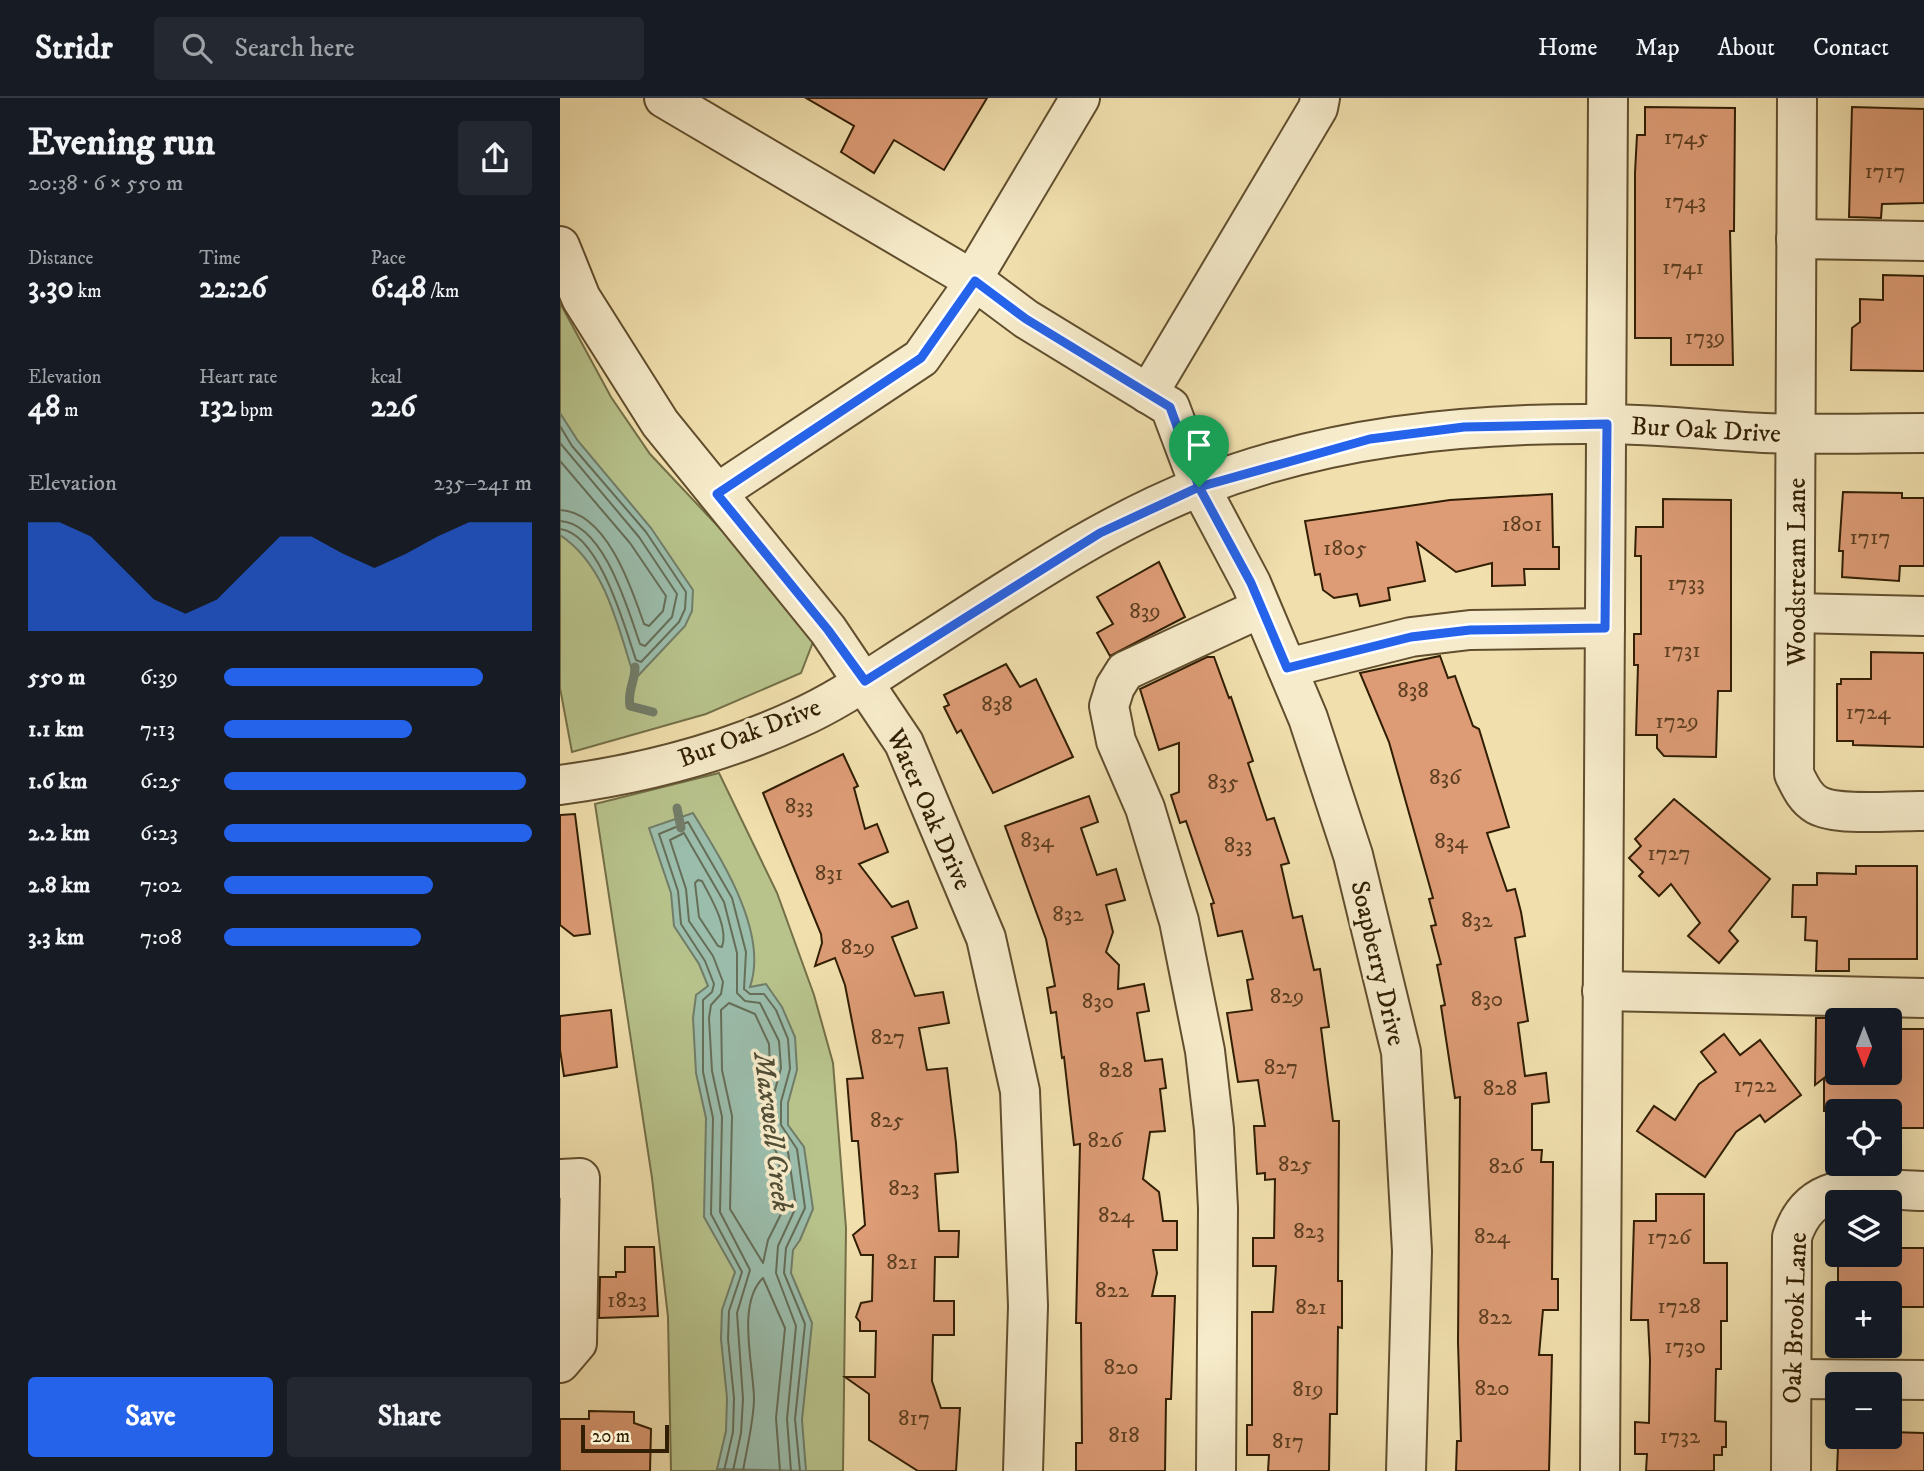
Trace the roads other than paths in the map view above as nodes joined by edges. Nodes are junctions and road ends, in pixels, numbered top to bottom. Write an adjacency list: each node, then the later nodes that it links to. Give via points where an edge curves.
1 (664, 98): 9 (street, Soapberry Drive)
2 (1080, 98): 9 (street)
3 (1320, 98): 10 (street)
4 (1608, 98): 11 (street)
5 (1797, 98): 6 (street, Woodstream Lane)
6 (1796, 239): 7 (street); 12 (street, Woodstream Lane)
7 (1924, 240)
8 (560, 246): 15 (street, Water Oak Drive, via 581,298 653,412)
9 (975, 281): 10 (street, Soapberry Drive, via 1026,319); 15 (street, via 921,358)
10 (1148, 394): 14 (street, Soapberry Drive, via 1170,407)
11 (1607, 424): 12 (street, Bur Oak Drive); 14 (street, Bur Oak Drive, via 1464,427 1370,439); 19 (street)
12 (1798, 433): 13 (street, Bur Oak Drive); 17 (street, Woodstream Lane)
13 (1924, 433)
14 (1199, 487): 16 (street, Soapberry Drive); 21 (street, Bur Oak Drive, via 1100,533)
15 (717, 494): 21 (street, Water Oak Drive)
16 (1261, 608): 20 (street, Soapberry Drive); 32 (street, via 1125,671 1109,706 1116,741 1145,808 1179,922 1205,1051 1217,1208)
17 (1795, 613): 18 (street); 23 (street, Woodstream Lane, via 1794,774 1802,791 1817,805 1831,809)
18 (1924, 616)
19 (1605, 628): 20 (street, via 1470,630 1411,637); 24 (street)
20 (1287, 668): 33 (street, Soapberry Drive, via 1353,855 1401,1052 1412,1251)
21 (865, 681): 22 (street, Bur Oak Drive, via 799,719 731,745 618,776); 31 (street, Water Oak Drive, via 904,743 986,938 1020,1091 1028,1306)
22 (560, 785)
23 (1924, 811)
24 (1602, 990): 25 (street); 34 (street)
25 (1924, 998)
26 (570, 1178): 28 (street, via 577,1343)
27 (1924, 1191): 29 (street, Oak Brook Lane, via 1840,1189 1808,1206 1798,1220 1793,1237)
28 (560, 1363)
29 (1792, 1379): 30 (street); 35 (street, Oak Brook Lane)
30 (1924, 1380)
31 (1023, 1471)
32 (1216, 1471)
33 (1406, 1471)
34 (1600, 1471)
35 (1791, 1471)

